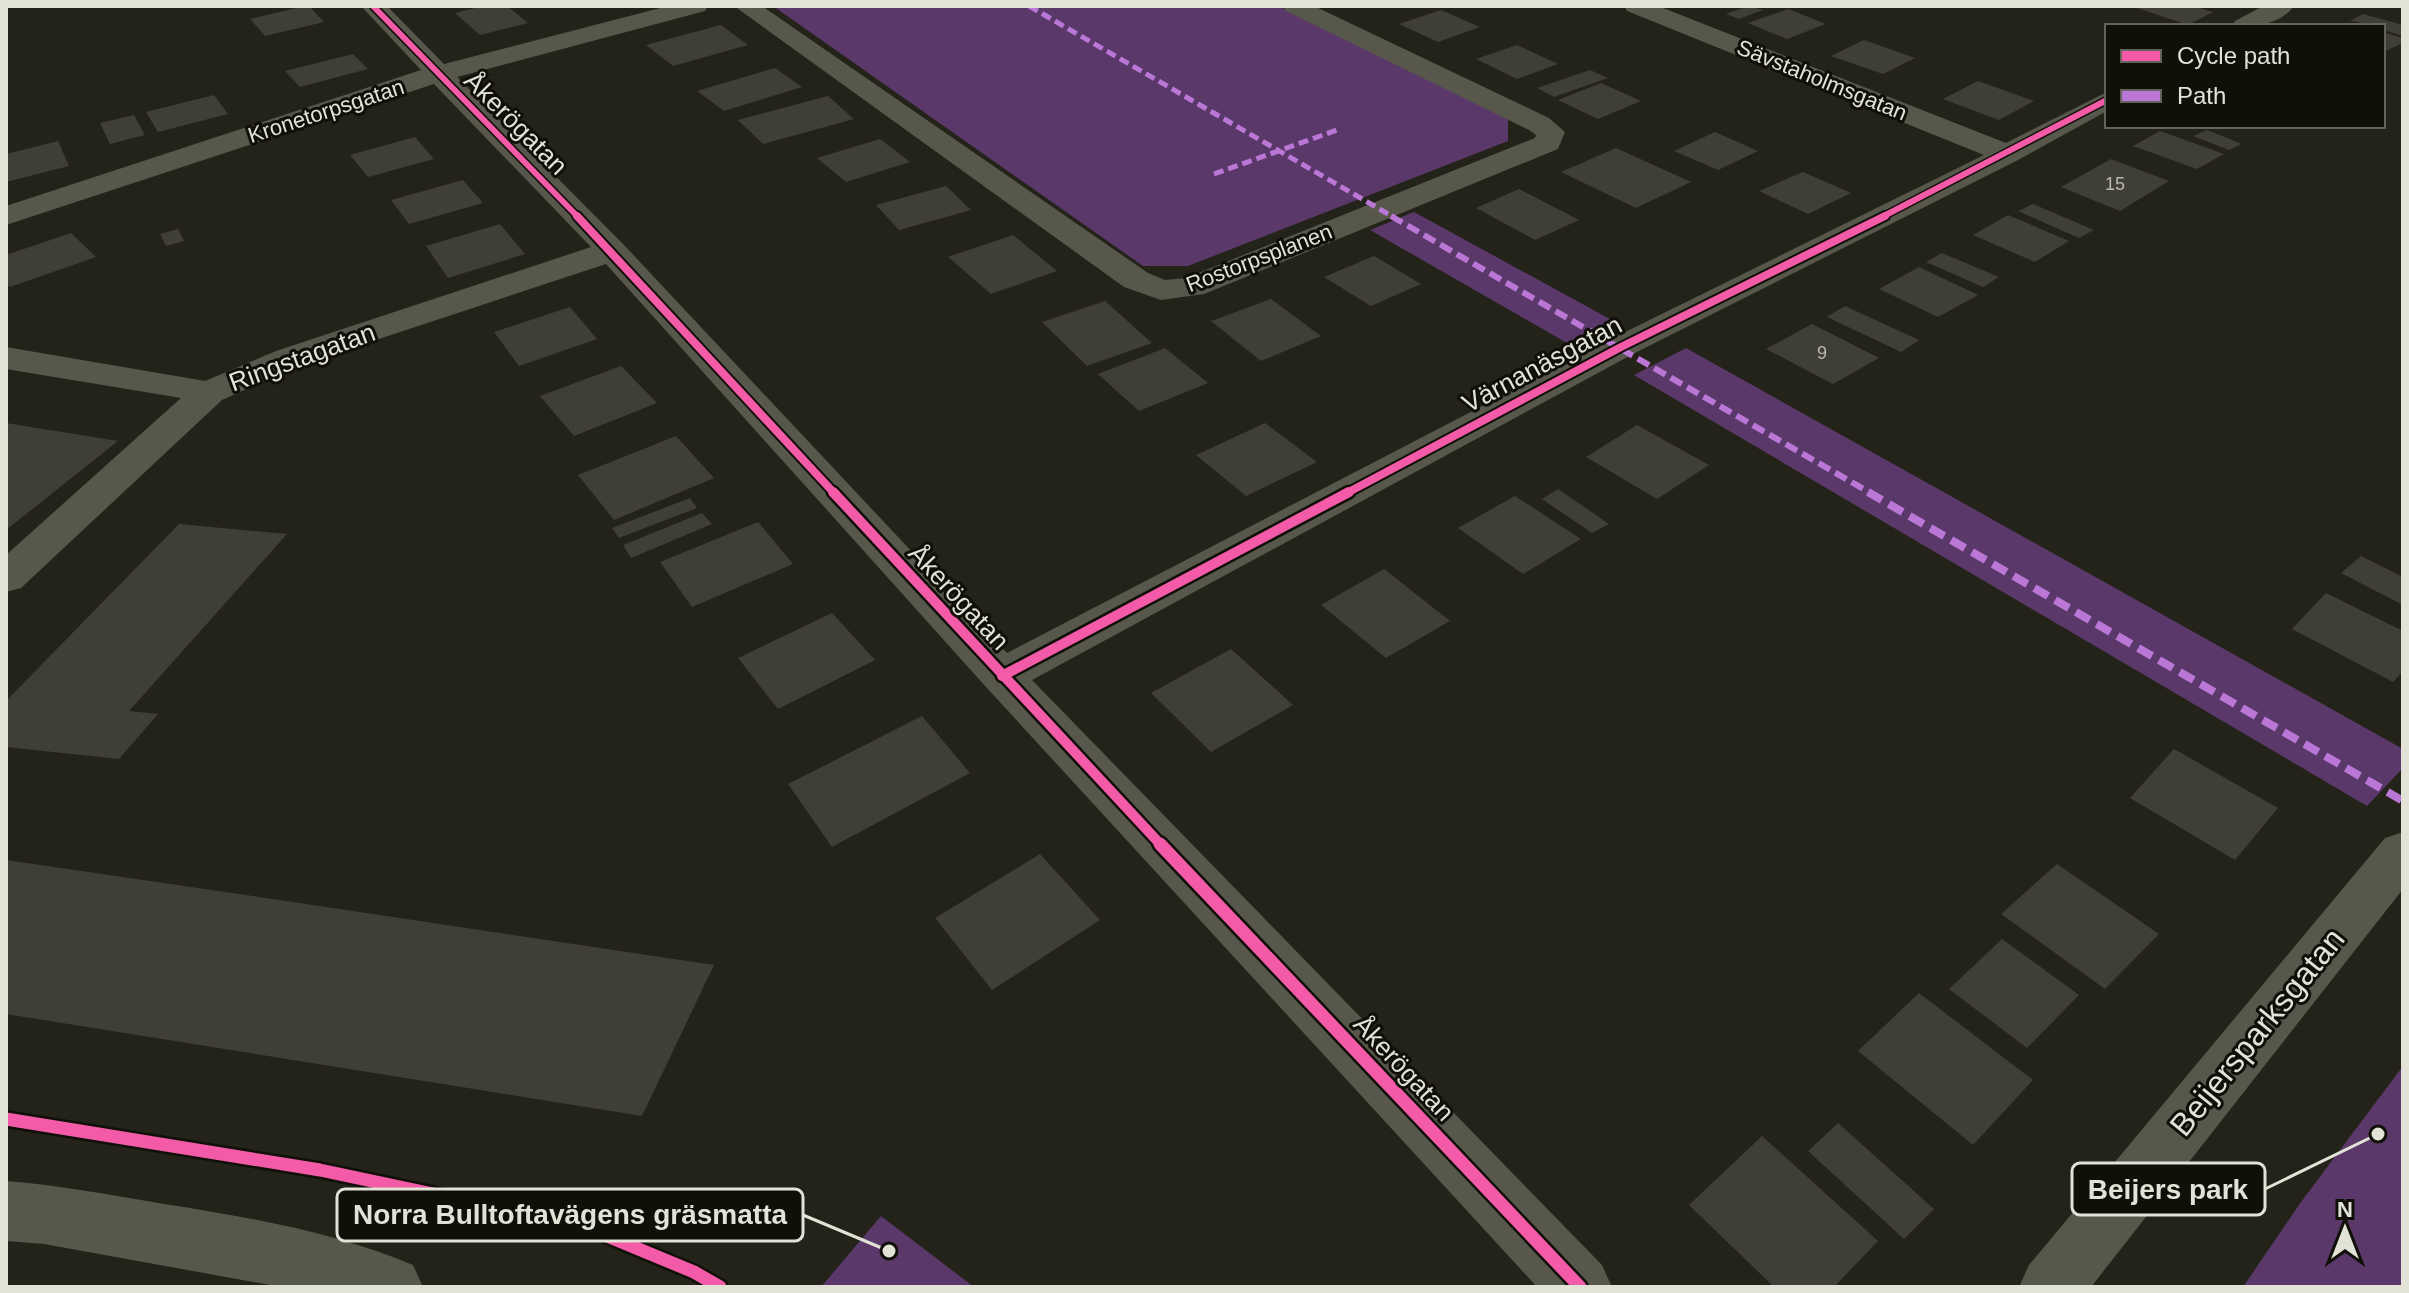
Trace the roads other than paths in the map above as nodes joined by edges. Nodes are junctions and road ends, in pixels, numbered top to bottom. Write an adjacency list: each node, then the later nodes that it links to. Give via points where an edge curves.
1 (373, 6): 8 (street, Åkerögatan)
2 (696, 6): 8 (street, Kronetorpsgatan)
3 (746, 6): 4 (street, Rostorpsplanen, via 1136,280 1161,290 1192,287 1548,143 1551,132 1539,124)
4 (1295, 6)
5 (1636, 6): 10 (street, Sävstaholmsgatan)
6 (2273, 7): 7 (street)
7 (2247, 24)
8 (437, 74): 11 (street, Kronetorpsgatan); 12 (street, Åkerögatan)
9 (2105, 101): 10 (street, Värnanäsgatan)
10 (2008, 154): 16 (street, Värnanäsgatan, via 1621,347)
11 (6, 216)
12 (612, 251): 14 (street, Ringstagatan, via 288,358); 16 (street, Åkerögatan)
13 (6, 358): 14 (street)
14 (209, 392): 15 (street, Ringstagatan)
15 (6, 578)
16 (1002, 676): 20 (street, Åkerögatan)
17 (2403, 852): 21 (street, Beijersparksgatan)
18 (6, 1211): 19 (street, via 268,1252)
19 (391, 1287)
20 (1580, 1287)
21 (2051, 1287)

